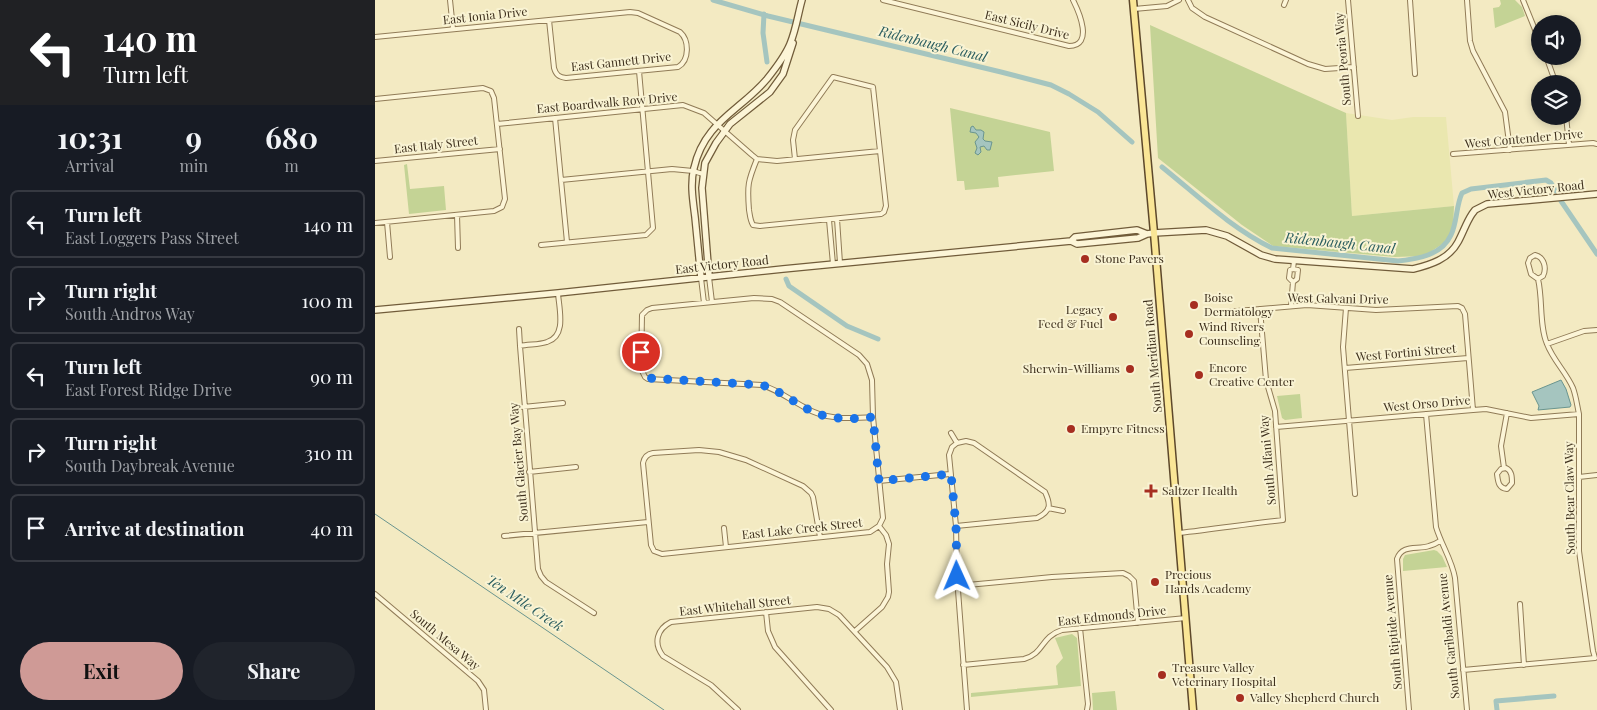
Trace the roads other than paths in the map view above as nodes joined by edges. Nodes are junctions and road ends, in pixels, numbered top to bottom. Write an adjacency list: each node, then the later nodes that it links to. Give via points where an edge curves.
1 (450, 0): 16 (street)
2 (802, 0): 15 (main road)
3 (883, 0): 4 (street, East Sicily Drive, via 1075,46 1083,35)
4 (1073, 0)
5 (1133, 0): 12 (main road, South Meridian Road)
6 (1179, 0): 12 (street, via 1167,6)
7 (1188, 0): 19 (street, via 1192,8 1205,17 1308,64 1325,69)
8 (1348, 0): 19 (street, South Peoria Way)
9 (1410, 0): 21 (street)
10 (1467, 0): 33 (street, via 1470,41 1505,112)
11 (1523, 0): 14 (street)
12 (1134, 9): 49 (main road, South Meridian Road)
13 (549, 20): 16 (street, East Ionia Drive); 18 (street, East Ionia Drive, via 638,13 684,36); 20 (street, East Gannett Drive, via 557,75 566,78)
14 (1531, 20)
15 (795, 28): 27 (main road, via 790,44 767,79); 29 (main road, via 783,74 770,92)
16 (453, 29): 17 (street, East Ionia Drive)
17 (375, 37)
18 (685, 61): 20 (street, East Gannett Drive, via 678,67)
19 (1354, 67): 24 (street, South Peoria Way)
20 (639, 71): 23 (street)
21 (1415, 74)
22 (375, 99): 26 (street, via 483,88 491,91 494,98)
23 (643, 109): 25 (street, East Boardwalk Row Drive); 27 (street, East Boardwalk Row Drive, via 683,105 704,113); 40 (street)
24 (1358, 116)
25 (555, 118): 26 (street, East Boardwalk Row Drive); 42 (street)
26 (497, 124): 32 (street)
27 (717, 124): 29 (street, East Boardwalk Row Drive); 39 (main road, via 701,148)
28 (1567, 125): 31 (street)
29 (724, 131): 36 (street, East Boardwalk Row Drive); 41 (main road, via 710,153)
30 (1597, 144): 31 (street, West Contender Drive)
31 (1569, 145): 33 (street, West Contender Drive)
32 (500, 149): 38 (street, East Italy Street); 44 (street, via 505,199 502,207 495,211)
33 (1510, 150): 35 (street, West Contender Drive)
34 (880, 151): 37 (street); 37 (street, via 873,87 833,77 795,130); 45 (street, via 884,212)
35 (1453, 154)
36 (757, 158): 37 (street); 46 (street, via 747,188 753,225)
37 (795, 159)
38 (375, 161)
39 (693, 171): 40 (street); 41 (street); 58 (main road)
40 (649, 172): 42 (street); 50 (street, via 652,230 646,235)
41 (703, 174): 57 (main road)
42 (561, 180): 50 (street)
43 (1597, 194): 54 (main road, West Victory Road, via 1487,204 1475,210 1449,254 1434,263 1413,269)
44 (457, 215): 47 (street); 52 (street)
45 (837, 219): 46 (street); 55 (street)
46 (829, 220): 56 (street)
47 (387, 222): 48 (street); 53 (street)
48 (375, 223)
49 (1154, 234): 54 (main road, West Victory Road, via 1196,230 1216,232 1261,255); 55 (main road, East Victory Road, via 1137,230 1075,236 1071,241); 100 (main road, South Meridian Road)
50 (567, 242): 51 (street)
51 (541, 245)
52 (458, 248)
53 (390, 257)
54 (1294, 261): 63 (street, via 1289,278 1293,282)
55 (840, 263): 56 (main road, East Victory Road)
56 (833, 264): 57 (main road, East Victory Road)
57 (709, 277): 58 (main road, East Victory Road); 61 (street)
58 (701, 278): 60 (main road, East Victory Road); 62 (street)
59 (1538, 279): 59 (street, via 1545,270 1543,259 1535,255 1528,263 1531,274); 70 (street)
60 (558, 293): 66 (main road, East Victory Road); 71 (street, via 561,326 557,337 548,342)
61 (712, 302): 62 (street); 80 (street, via 763,298 780,302 859,355 867,364 872,380)
62 (704, 303): 80 (street, via 652,308 645,312 641,319 641,368 645,377 762,385 821,415 842,419)
63 (1291, 306): 64 (street, West Galvani Drive); 65 (street, West Galvani Drive)
64 (1346, 308): 72 (street, West Galvani Drive, via 1396,310 1454,305 1462,308); 73 (street)
65 (1260, 309): 67 (street, West Galvani Drive); 82 (street, South Alfani Way, via 1266,380)
66 (375, 310)
67 (1214, 312)
68 (519, 329): 71 (street, South Glacier Bay Way)
69 (1597, 330): 70 (street, via 1584,331)
70 (1547, 344): 79 (street, South Bear Claw Way, via 1573,387)
71 (520, 346): 75 (street, South Glacier Bay Way)
72 (1469, 358): 73 (street, West Fortini Street); 76 (street)
73 (1345, 368): 81 (street)
74 (563, 403): 75 (street)
75 (523, 407): 87 (street, South Glacier Bay Way)
76 (1473, 410): 77 (street, West Orso Drive); 78 (street, West Orso Drive)
77 (1507, 413): 79 (street, West Orso Drive, via 1531,418); 86 (street, via 1501,446)
78 (1426, 414): 81 (street, West Orso Drive); 103 (street, South Garibaldi Avenue)
79 (1579, 414): 90 (street, South Bear Claw Way)
80 (873, 417): 91 (street)
81 (1349, 421): 82 (street, West Orso Drive); 92 (street)
82 (1276, 427): 100 (street, South Alfani Way, via 1283,520)
83 (951, 433): 84 (street)
84 (957, 443): 88 (street, via 949,455); 93 (street, via 974,443 1045,492)
85 (576, 467): 87 (street)
86 (1504, 468): 86 (street, via 1499,471 1498,479 1501,487 1507,489 1511,486 1512,477 1511,472)
87 (529, 472): 99 (street, South Glacier Bay Way)
88 (951, 474): 91 (street); 97 (street)
89 (1597, 475): 90 (street)
90 (1579, 477): 114 (street, South Bear Claw Way, via 1579,551)
91 (879, 481): 96 (street, via 883,518)
92 (1355, 494)
93 (1048, 508): 94 (street); 97 (street, via 1037,518)
94 (1063, 511)
95 (649, 522): 99 (street); 102 (street, via 645,458 653,453 699,450 729,454 803,486 811,492 815,504); 104 (street, East Lake Creek Street, via 651,544 662,554)
96 (879, 526): 102 (street, East Lake Creek Street, via 869,532); 113 (street, via 889,544 888,597)
97 (956, 526): 105 (street)
98 (724, 528): 104 (street, East Lake Creek Street)
99 (535, 533): 101 (street); 109 (street, South Glacier Bay Way, via 541,576)
100 (1178, 533): 110 (main road, South Meridian Road)
101 (503, 536)
102 (819, 537): 104 (street, East Lake Creek Street)
103 (1440, 541): 117 (street, South Garibaldi Avenue, via 1454,571); 125 (street, South Riptide Avenue, via 1405,549 1397,559)
104 (726, 547)
105 (957, 586): 111 (street, via 1118,572 1134,581); 115 (street)
106 (375, 594): 118 (street, South Mesa Way, via 478,681 484,690)
107 (1520, 604): 116 (street)
108 (766, 612): 113 (street, East Whitehall Street, via 825,608 839,615); 119 (street, East Whitehall Street, via 671,622 661,629 657,639 663,656 711,685); 120 (street, via 768,631 775,647)
109 (594, 613)
110 (1186, 618): 111 (street, East Edmonds Drive); 124 (main road, South Meridian Road)
111 (1138, 623): 112 (street, East Edmonds Drive)
112 (1080, 628): 115 (street, East Edmonds Drive, via 1049,635 1031,657); 123 (street)
113 (855, 632): 121 (street, via 894,676)
114 (1596, 658): 116 (street)
115 (963, 665): 122 (street)
116 (1524, 665): 117 (street)
117 (1463, 670): 126 (street, South Garibaldi Avenue)
118 (486, 710)
119 (738, 710)
120 (831, 710)
121 (900, 710)
122 (967, 710)
123 (1087, 710)
124 (1193, 710)
125 (1409, 710)
126 (1467, 710)

